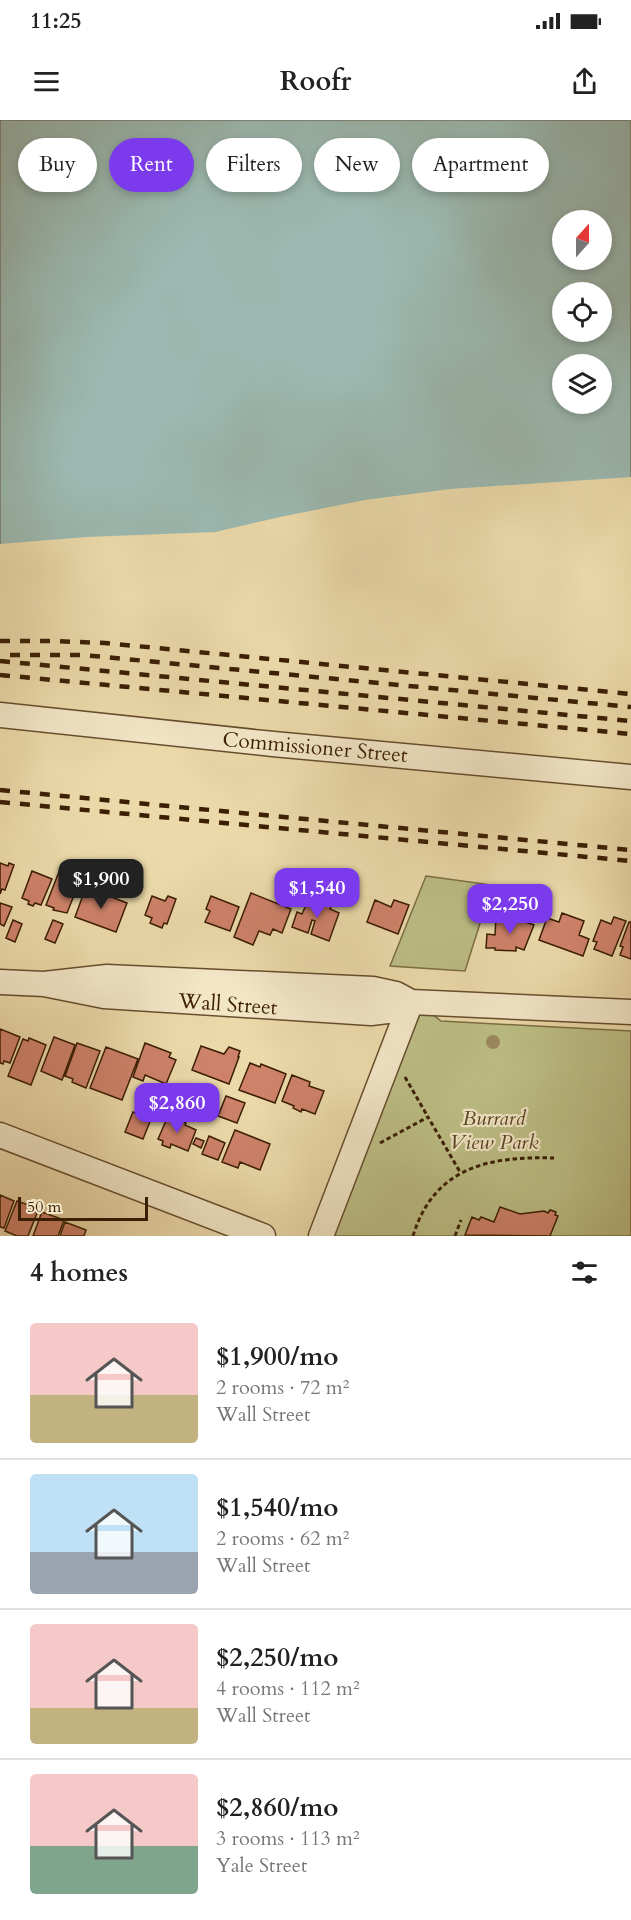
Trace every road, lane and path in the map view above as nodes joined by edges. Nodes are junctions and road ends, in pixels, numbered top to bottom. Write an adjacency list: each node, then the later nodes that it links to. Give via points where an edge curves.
1 (0, 715): 2 (street, Commissioner Street)
2 (631, 777)
3 (0, 982): 4 (street, Wall Street, via 44,984 107,977 372,989)
4 (411, 1002): 5 (street, Wall Street); 14 (street)
5 (631, 1012)
6 (404, 1076): 7 (path)
7 (428, 1118): 9 (path); 11 (path)
8 (0, 1135): 13 (street)
9 (378, 1144)
10 (554, 1158): 11 (path, via 511,1158)
11 (460, 1172): 15 (path, via 434,1194)
12 (461, 1220): 16 (path)
13 (263, 1236)
14 (321, 1236)
15 (413, 1236)
16 (455, 1236)

